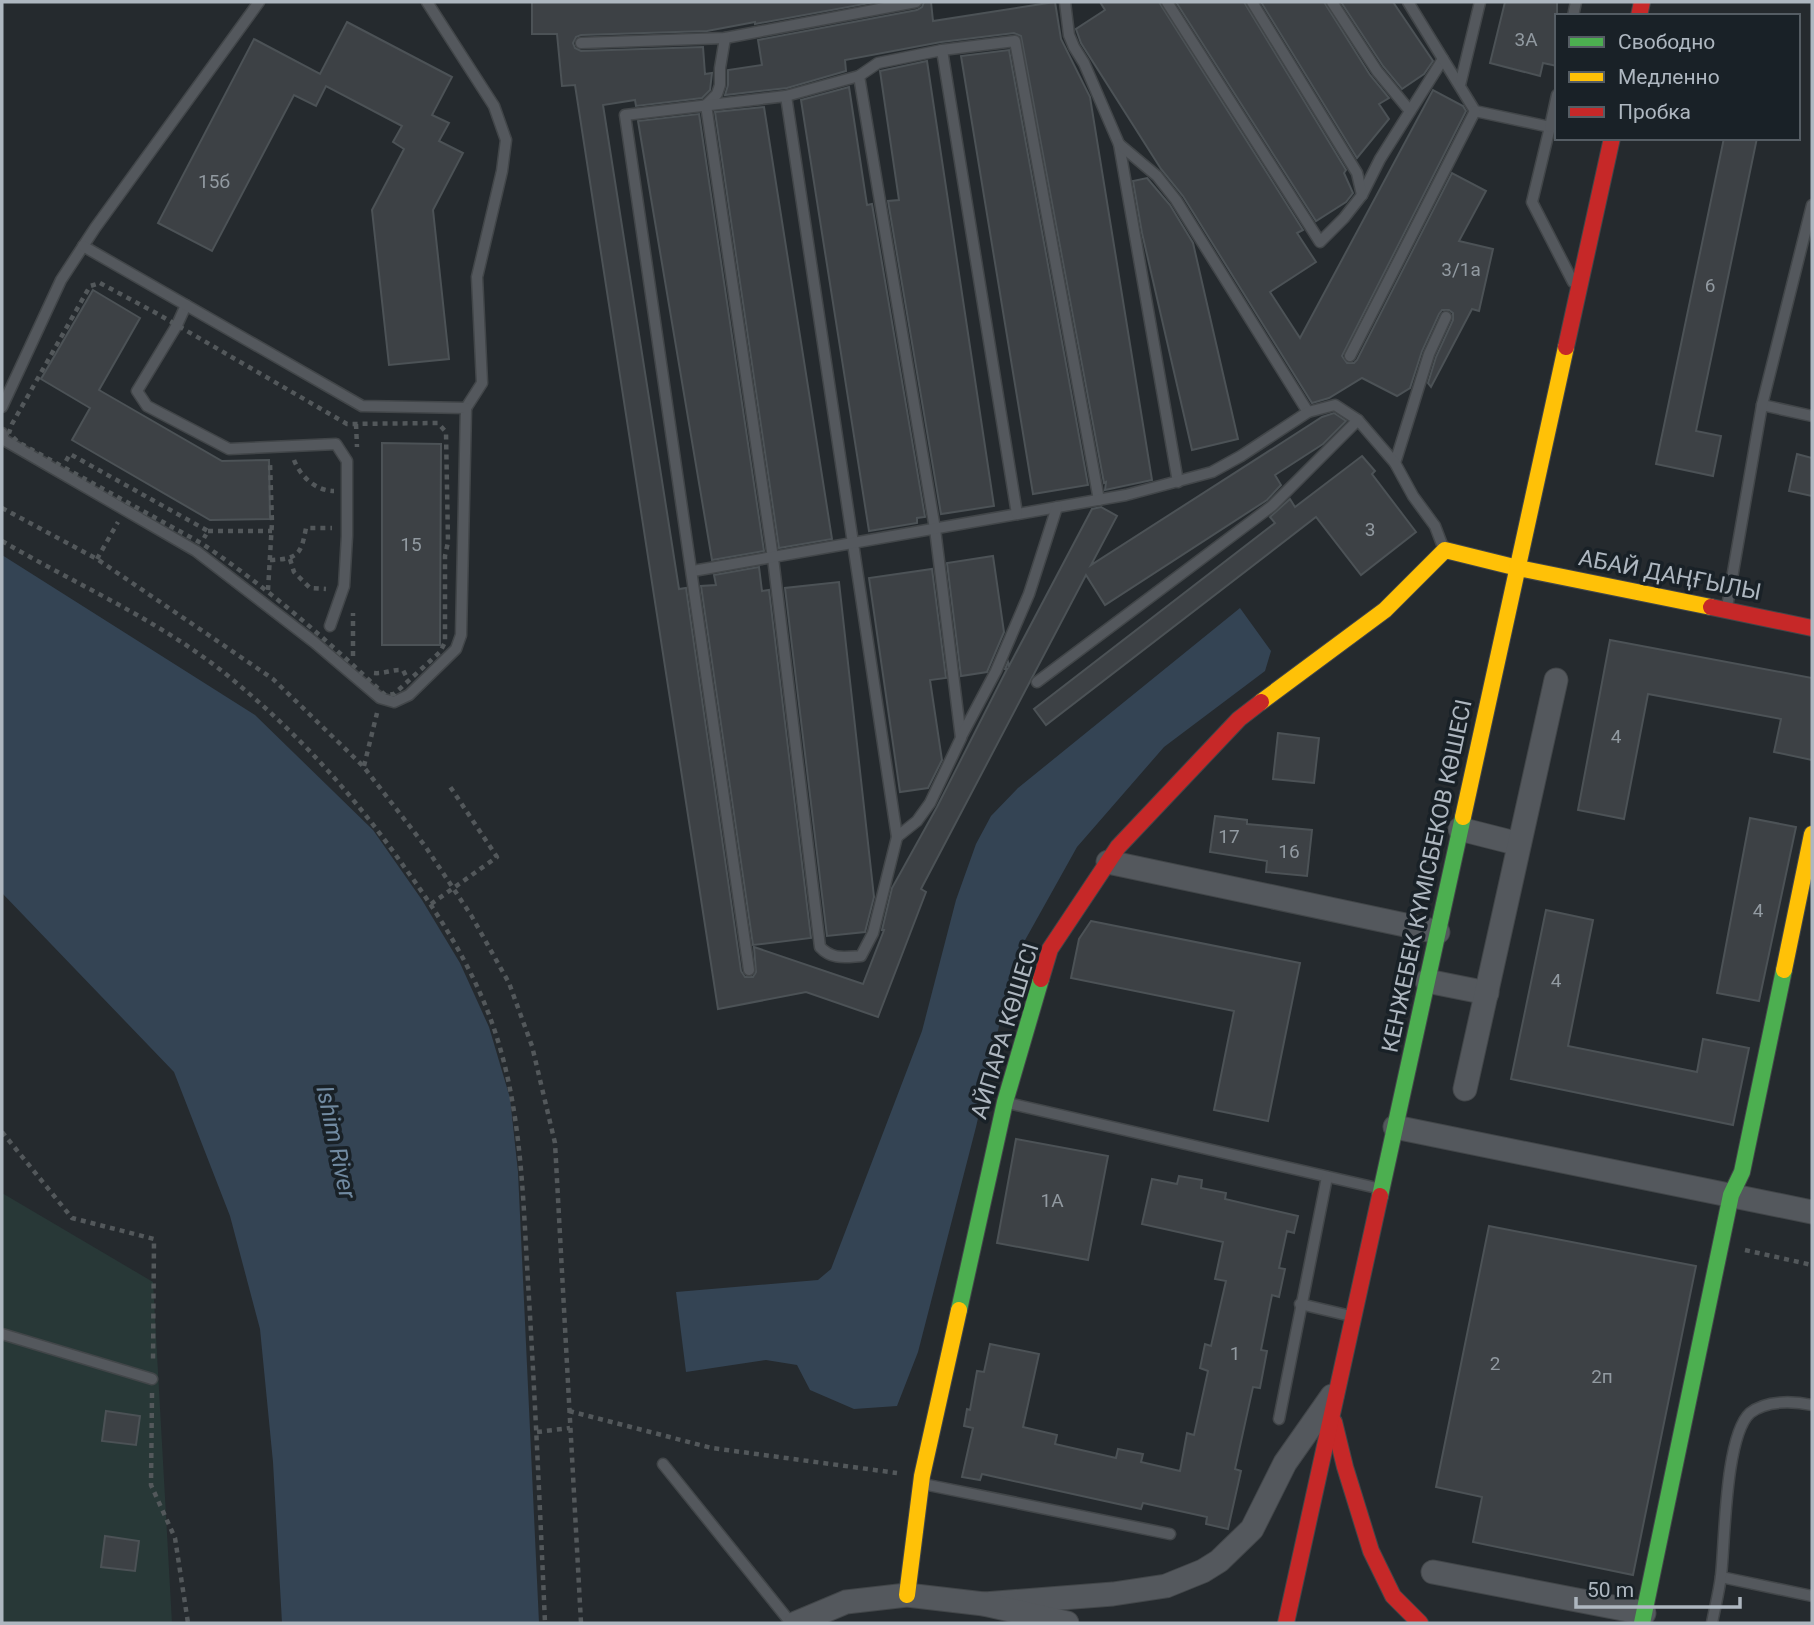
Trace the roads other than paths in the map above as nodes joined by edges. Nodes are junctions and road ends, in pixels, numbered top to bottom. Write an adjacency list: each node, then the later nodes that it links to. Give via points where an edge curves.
1 (259, 2): 27 (lane)
2 (427, 2): 34 (lane, via 494,106 506,140 477,277 482,383)
3 (916, 2): 10 (lane)
4 (1065, 2): 23 (lane, via 1069,35)
5 (1167, 2): 24 (lane, via 1320,242)
6 (1252, 2): 24 (lane, via 1357,173)
7 (1332, 2): 19 (lane, via 1377,71)
8 (1408, 2): 13 (lane)
9 (1480, 2): 15 (lane)
10 (725, 38): 11 (lane); 17 (lane, via 720,85)
11 (581, 43)
12 (942, 50): 14 (lane, via 878,63); 41 (lane, via 1015,41); 43 (lane)
13 (1443, 59): 15 (lane); 19 (lane)
14 (859, 76): 16 (lane); 44 (lane)
15 (1460, 85): 20 (lane)
16 (786, 96): 17 (lane); 45 (lane)
17 (706, 105): 47 (lane); 49 (lane, via 625,115)
18 (1555, 105): 21 (lane)
19 (1410, 111): 24 (lane)
20 (1475, 111): 21 (lane); 31 (lane)
21 (1550, 127): 28 (lane, via 1532,202)
22 (1612, 140): 28 (street, КЕНЖЕБЕК КҮМІСБЕКОВ КӨШЕСІ)
23 (1119, 144): 35 (lane, via 1157,176 1176,200); 40 (lane)
24 (1362, 195)
25 (1812, 205): 26 (lane)
26 (1809, 227): 32 (lane)
27 (83, 246): 29 (lane); 33 (lane, via 61,280)
28 (1578, 293): 48 (street, КЕНЖЕБЕК КҮМІСБЕКОВ КӨШЕСІ)
29 (186, 305): 34 (lane, via 362,406); 51 (lane, via 137,391 147,406 229,449 336,444 347,461 344,586)
30 (1446, 317): 39 (lane, via 1429,354)
31 (1350, 356)
32 (1762, 405): 36 (lane); 50 (lane)
33 (2, 407)
34 (466, 408): 38 (lane, via 461,635 456,649 409,695 394,702 380,698 198,547 4,440)
35 (1308, 412): 37 (lane, via 1335,405); 40 (lane, via 1222,466)
36 (1812, 416)
37 (1358, 420): 39 (lane); 54 (lane, via 1272,506)
38 (2, 433)
39 (1395, 463): 46 (lane)
40 (1178, 482): 41 (lane)
41 (1099, 500): 42 (lane)
42 (1057, 507): 43 (lane); 55 (lane, via 1029,594)
43 (1017, 514): 44 (lane)
44 (935, 529): 45 (lane); 55 (lane)
45 (853, 544): 47 (lane); 58 (lane)
46 (1445, 550): 48 (street, АБАЙ ДАҢҒЫЛЫ); 60 (street, АЙПАРА КӨШЕСІ, via 1385,610 1239,719)
47 (773, 558): 49 (lane); 58 (lane, via 820,947 826,953 836,958 861,956 876,924)
48 (1518, 568): 50 (street, АБАЙ ДАҢҒЫЛЫ); 56 (street, КЕНЖЕБЕК КҮМІСБЕКОВ КӨШЕСІ)
49 (693, 571): 62 (lane)
50 (1727, 610): 52 (street, АБАЙ ДАҢҒЫЛЫ)
51 (330, 626)
52 (1812, 628)
53 (1556, 680): 59 (street)
54 (1037, 681)
55 (961, 738): 58 (lane, via 930,803)
56 (1460, 829): 59 (street); 61 (street, КЕНЖЕБЕК КҮМІСБЕКОВ КӨШЕСІ)
57 (1812, 834): 70 (street, via 1742,1172)
58 (897, 837)
59 (1520, 844): 64 (street)
60 (1108, 862): 61 (street); 66 (street, АЙПАРА КӨШЕСІ, via 1050,949)
61 (1438, 932): 63 (street, КЕНЖЕБЕК КҮМІСБЕКОВ КӨШЕСІ)
62 (749, 970)
63 (1427, 981): 64 (street); 67 (street, КЕНЖЕБЕК КҮМІСБЕКОВ КӨШЕСІ)
64 (1486, 993): 65 (street)
65 (1465, 1089)
66 (1005, 1102): 68 (lane); 81 (street, АЙПАРА КӨШЕСІ)
67 (1395, 1127): 69 (street, КЕНЖЕБЕК КҮМІСБЕКОВ КӨШЕСІ); 70 (street)
68 (1326, 1177): 69 (lane); 72 (lane)
69 (1381, 1189): 73 (street, КЕНЖЕБЕК КҮМІСБЕКОВ КӨШЕСІ)
70 (1731, 1195): 71 (street); 88 (street)
71 (1812, 1212)
72 (1300, 1304): 73 (lane); 79 (lane)
73 (1353, 1316): 76 (street, КЕНЖЕБЕК КҮМІСБЕКОВ КӨШЕСІ)
74 (2, 1335): 75 (lane)
75 (152, 1380)
76 (1338, 1387): 78 (street, КЕНЖЕБЕК КҮМІСБЕКОВ КӨШЕСІ); 87 (street, via 1285,1463 1252,1529 1203,1571 1166,1586 1113,1594)
77 (1812, 1405): 84 (lane, via 1775,1403 1751,1413 1737,1433)
78 (1332, 1415): 91 (street, КЕНЖЕБЕК КҮМІСБЕКОВ КӨШЕСІ); 92 (street, via 1371,1551 1393,1596)
79 (1279, 1419)
80 (663, 1464): 89 (lane)
81 (921, 1480): 82 (lane); 85 (street, АЙПАРА КӨШЕСІ)
82 (1170, 1534)
83 (1433, 1572): 88 (street)
84 (1721, 1577): 86 (lane); 93 (lane)
85 (907, 1595): 87 (street); 89 (street, via 846,1601)
86 (1812, 1596)
87 (984, 1604): 90 (street)
88 (1643, 1618)
89 (793, 1623)
90 (1067, 1623)
91 (1286, 1623)
92 (1420, 1623)
93 (1712, 1623)

